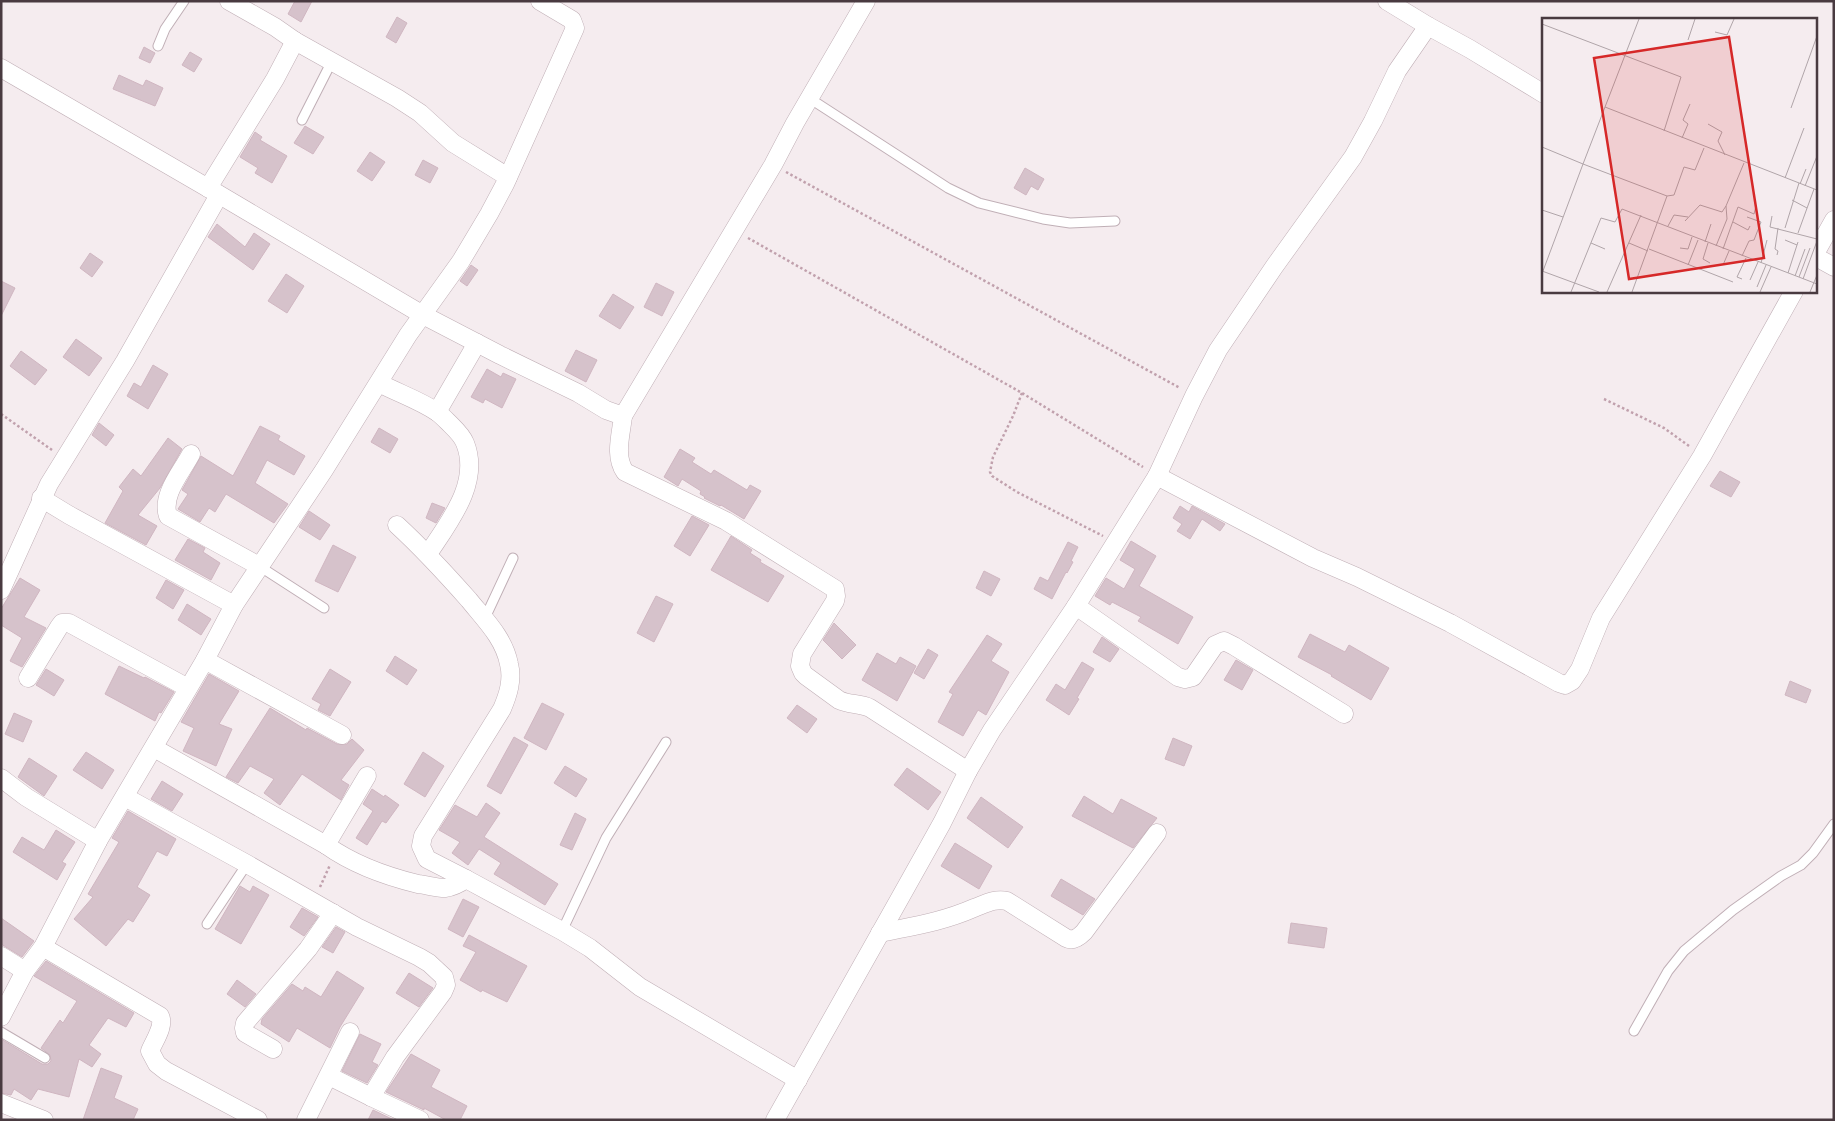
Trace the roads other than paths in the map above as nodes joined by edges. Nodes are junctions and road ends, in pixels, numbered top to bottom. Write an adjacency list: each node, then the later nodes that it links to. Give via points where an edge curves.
1 (184, 1): 8 (lane)
2 (229, 1): 7 (street)
3 (540, 1): 14 (street, via 572,20 575,28)
4 (866, 1): 12 (street)
5 (1387, 1): 6 (street)
6 (1428, 26): 11 (street); 28 (street, via 1397,71 1353,157 1224,343 1194,396)
7 (295, 42): 9 (street); 15 (street)
8 (158, 46)
9 (332, 61): 13 (lane); 14 (street, via 420,113 453,143)
10 (1, 68): 15 (street)
11 (1542, 93)
12 (810, 98): 17 (lane, via 948,188 979,203 1070,223); 26 (street)
13 (302, 120)
14 (508, 178): 22 (street, via 462,261)
15 (214, 191): 22 (street); 29 (street, via 125,361)
16 (1834, 220): 18 (street)
17 (1115, 221)
18 (1818, 248)
19 (1818, 258): 20 (street)
20 (1834, 266)
21 (1793, 292): 28 (street, via 1702,456 1601,618 1580,669 1565,685 1419,607 1312,558)
22 (423, 315): 23 (street); 24 (street)
23 (476, 343): 25 (street); 26 (street)
24 (379, 383): 25 (street); 33 (street)
25 (438, 412): 31 (street, via 465,441 468,476 458,507)
26 (623, 416): 46 (street, via 619,449 620,464 626,472 726,521 834,589 835,601 802,654 800,666 803,673 844,703 870,708)
27 (191, 454): 33 (street, via 167,498 168,516)
28 (1157, 476): 36 (street)
29 (42, 498): 34 (street); 35 (street)
30 (397, 525): 31 (street)
31 (428, 554): 38 (street)
32 (513, 558): 38 (lane)
33 (259, 566): 35 (street); 37 (lane)
34 (1, 590)
35 (234, 605): 39 (street)
36 (1076, 606): 42 (street, via 1178,677 1193,677 1215,645 1224,641); 46 (street)
37 (324, 608)
38 (485, 618): 55 (street, via 502,643 510,665 510,692 423,836 421,846 427,859)
39 (205, 660): 41 (street); 43 (street)
40 (28, 678): 41 (street, via 59,627 62,623 69,623)
41 (188, 688): 45 (street)
42 (1344, 714)
43 (342, 735)
44 (666, 742): 58 (lane, via 606,838)
45 (154, 748): 49 (street); 53 (street)
46 (968, 771): 59 (street)
47 (366, 776): 53 (street)
48 (1, 778): 52 (street)
49 (125, 796): 52 (street); 54 (street)
50 (1834, 824): 64 (lane, via 1813,854 1733,910 1684,951 1668,971)
51 (1157, 833): 59 (street, via 1084,932 1073,940 1001,900 990,901 947,920)
52 (98, 841): 60 (street)
53 (331, 849): 55 (street, via 350,861 437,888 458,885)
54 (247, 864): 56 (street); 57 (lane)
55 (466, 879): 58 (street)
56 (333, 913): 67 (street, via 308,949 245,1023 245,1033); 71 (street, via 429,963 444,977 446,985)
57 (207, 924)
58 (562, 932): 70 (street, via 590,948 640,987)
59 (880, 933): 70 (street)
60 (43, 948): 62 (street); 74 (street, via 160,1016 162,1025 150,1051 157,1064)
61 (1, 956): 62 (street)
62 (25, 971): 63 (street)
63 (1, 1016)
64 (1634, 1031)
65 (1, 1032): 68 (lane)
66 (350, 1032): 69 (street)
67 (273, 1049)
68 (45, 1058)
69 (329, 1076): 71 (street); 75 (street)
70 (798, 1080): 77 (street)
71 (371, 1097): 76 (street)
72 (1, 1103): 73 (street)
73 (44, 1120)
74 (258, 1120)
75 (306, 1120)
76 (420, 1120)
77 (775, 1120)

